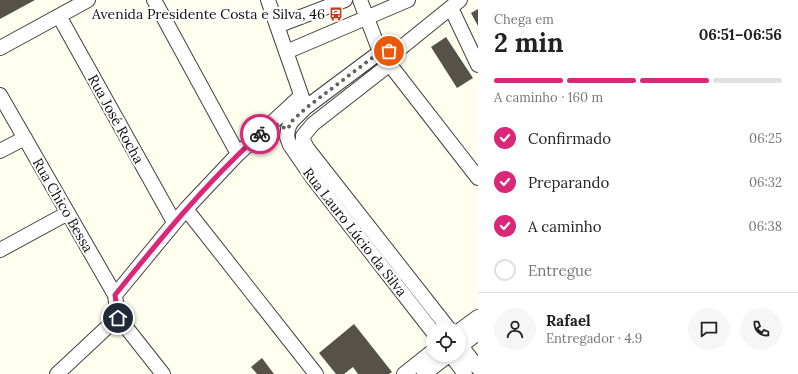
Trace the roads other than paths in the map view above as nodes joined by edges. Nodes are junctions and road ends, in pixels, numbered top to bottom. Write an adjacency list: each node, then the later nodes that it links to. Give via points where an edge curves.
1 (88, 0): 8 (street)
2 (154, 0): 24 (street)
3 (268, 0): 10 (street)
4 (345, 0): 10 (street)
5 (360, 0): 9 (street)
6 (408, 0): 9 (street)
7 (456, 4): 12 (street); 16 (street)
8 (59, 16): 11 (street); 28 (street, Rua José Rocha)
9 (367, 18): 13 (street); 14 (street)
10 (277, 26): 13 (street)
11 (0, 48)
12 (397, 51): 14 (street); 15 (street)
13 (286, 52): 18 (street)
14 (380, 52): 15 (street); 18 (street)
15 (390, 64): 21 (street, via 313,124); 25 (street)
16 (478, 65)
17 (0, 95): 22 (street, Rua Chico Bessa)
18 (303, 102): 19 (street); 20 (street)
19 (272, 123): 20 (street); 24 (street)
20 (288, 129): 21 (street); 31 (street, Rua Lauro Lúcio da Silva, via 287,137 298,159)
21 (303, 136): 29 (street, Rua Lauro Lúcio da Silva, via 307,148)
22 (25, 138): 23 (street); 27 (street, Rua Chico Bessa)
23 (0, 151)
24 (238, 154): 26 (street)
25 (478, 178)
26 (186, 209): 28 (street); 47 (street)
27 (68, 213): 30 (street); 32 (street, Rua Chico Bessa)
28 (174, 222): 32 (street)
29 (384, 247): 31 (street); 35 (street, Rua Lauro Lúcio da Silva)
30 (0, 250)
31 (373, 256): 36 (street, Rua Lauro Lúcio da Silva)
32 (115, 295): 34 (street, Rua Chico Bessa)
33 (478, 317): 37 (street)
34 (118, 318): 45 (street); 46 (street)
35 (443, 322)
36 (426, 323)
37 (466, 326)
38 (478, 333): 39 (street)
39 (466, 342)
40 (426, 357): 48 (street)
41 (466, 358): 44 (street)
42 (439, 362): 49 (street)
43 (461, 362): 50 (street)
44 (478, 368)
45 (57, 374)
46 (163, 374)
47 (316, 374)
48 (404, 374)
49 (424, 374)
50 (465, 374)

